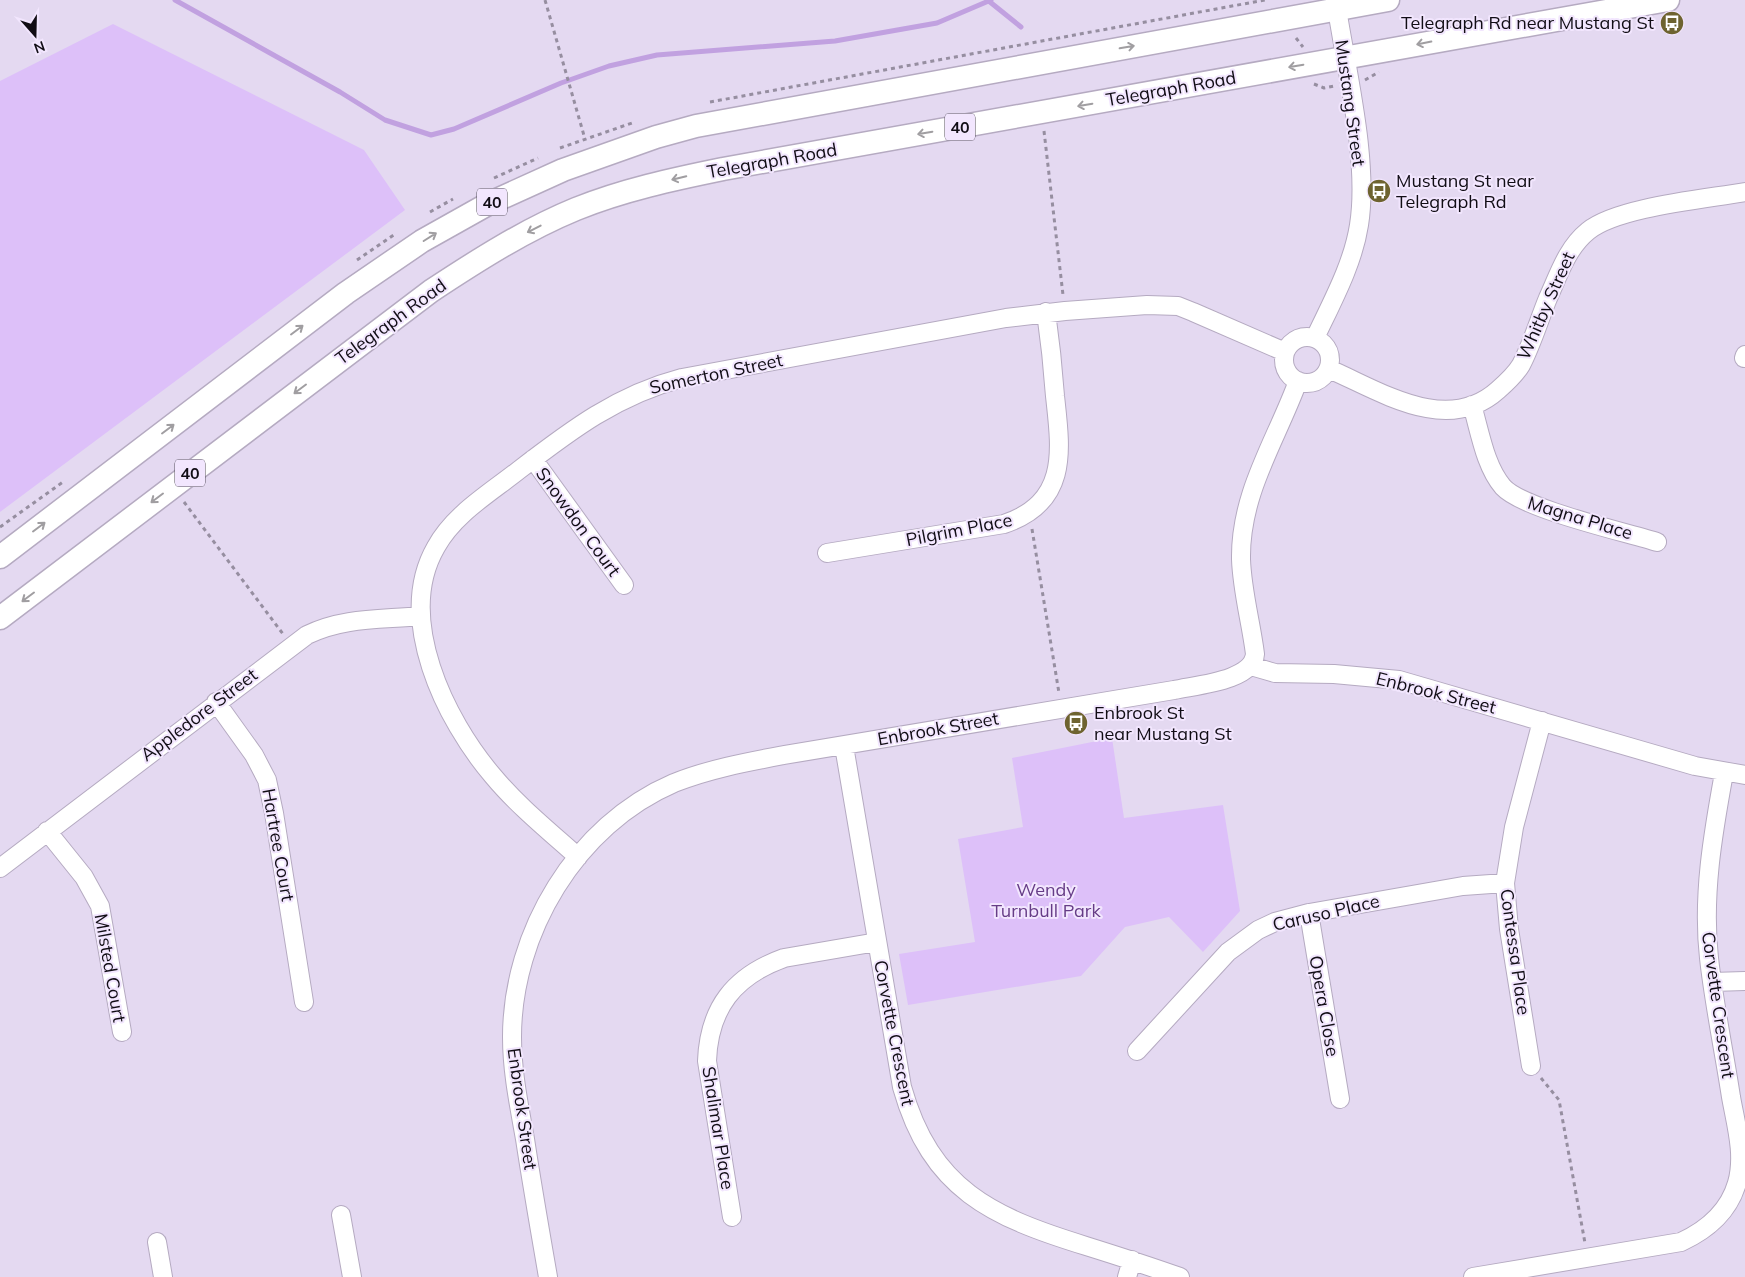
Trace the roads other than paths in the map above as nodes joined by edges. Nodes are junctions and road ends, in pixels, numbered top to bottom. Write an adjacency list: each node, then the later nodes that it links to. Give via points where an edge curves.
1 (1388, 0): 3 (main road, 40)
2 (1668, 0): 4 (main road, Telegraph Road / 40, one-way to 4)
3 (1337, 9): 4 (street, Mustang Street); 15 (main road, 40, one-way to 3, via 385,265 488,204 563,170 696,126)
4 (1344, 58): 7 (street, Mustang Street, via 1359,152 1362,205 1348,263); 18 (main road, Telegraph Road / 40, one-way to 18, via 723,169 648,186 578,208 497,248 431,291)
5 (1745, 192): 11 (street, Whitby Street, via 1627,213 1590,229 1569,251 1520,365 1493,395)
6 (1046, 312): 8 (street, Somerton Street, via 1178,306); 12 (street, Somerton Street, via 659,384 599,412); 14 (street, Pilgrim Place, via 1060,458 1048,491 1026,514 991,527)
7 (1315, 338): 8 (street, via 1301,337); 9 (street, via 1327,347 1331,361)
8 (1285, 352): 10 (street, via 1284,366)
9 (1329, 369): 10 (street, via 1320,380); 11 (street, Whitby Street, via 1426,409 1448,410)
10 (1298, 381): 19 (street, via 1261,465 1243,526 1241,559 1255,654)
11 (1472, 405): 13 (street, Magna Place, via 1493,470 1512,495 1532,505)
12 (533, 459): 16 (street, Snowdon Court); 17 (street, Somerton Street, via 448,528 427,566 420,599)
13 (1657, 542)
14 (827, 553)
15 (0, 557)
16 (624, 585)
17 (421, 616): 20 (street, Appledore Street, via 348,621 320,628); 26 (street, Somerton Street, via 434,673 478,758 506,790)
18 (0, 618)
19 (1251, 666): 21 (street, Enbrook Street, via 1275,673 1399,680); 22 (street, Enbrook Street, via 1240,674 1207,683)
20 (216, 702): 25 (street, Appledore Street); 33 (street, Hartree Court, via 254,755 267,780)
21 (1542, 721): 23 (street, Enbrook Street); 28 (street, Contessa Place, via 1514,827)
22 (844, 746): 26 (street, Enbrook Street, via 744,763 674,784 611,823); 30 (street, Corvette Crescent)
23 (1724, 772): 24 (street, Enbrook Street); 32 (street, Corvette Crescent, via 1708,893 1707,932)
24 (1745, 775)
25 (47, 831): 27 (street, Appledore Street); 34 (street, Milsted Court, via 84,877 100,906)
26 (578, 857): 44 (street, Enbrook Street, via 554,890 533,933 517,985 514,1012 513,1066)
27 (0, 868)
28 (1504, 883): 29 (street, Caruso Place, via 1463,886); 36 (street, Contessa Place)
29 (1309, 913): 35 (street, Caruso Place, via 1275,922 1242,940); 37 (street, Opera Close)
30 (877, 942): 39 (street, Shalimar Place, via 770,963 734,988 714,1018 707,1061); 41 (street, Corvette Crescent, via 906,1103 921,1138 942,1170 973,1198 1008,1219)
31 (1745, 981): 32 (street)
32 (1712, 982): 47 (street, Corvette Crescent, via 1739,1142 1739,1172 1733,1194 1712,1222 1681,1242)
33 (304, 1002)
34 (122, 1032)
35 (1137, 1051)
36 (1531, 1066)
37 (1340, 1099)
38 (341, 1215): 43 (street)
39 (732, 1217)
40 (157, 1242): 42 (street)
41 (1132, 1260): 45 (street); 46 (street, Corvette Crescent)
42 (163, 1277)
43 (352, 1277)
44 (548, 1277)
45 (1127, 1277)
46 (1180, 1277)
47 (1473, 1277)

